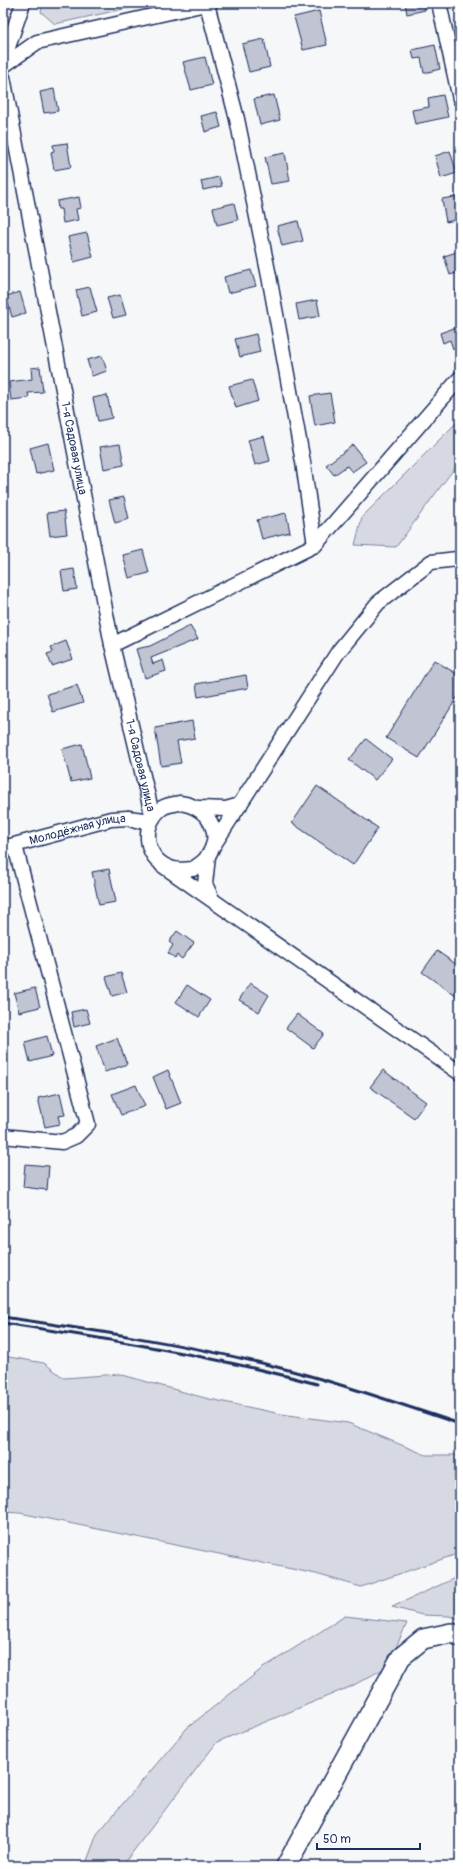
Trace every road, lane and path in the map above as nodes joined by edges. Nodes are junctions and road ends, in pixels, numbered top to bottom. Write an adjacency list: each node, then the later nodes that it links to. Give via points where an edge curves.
1 (23, 3): 4 (street)
2 (208, 3): 5 (street, via 37,42); 9 (street, via 237,119 269,276)
3 (439, 3): 7 (street)
4 (3, 62)
5 (3, 66)
6 (3, 77): 11 (street, 1-я Садовая улица)
7 (460, 99)
8 (460, 378): 9 (street)
9 (315, 544): 11 (street)
10 (460, 561): 12 (street, via 457,559 431,562 378,603 338,652)
11 (112, 646): 15 (street, 1-я Садовая улица)
12 (240, 805): 13 (street, via 226,809); 18 (street)
13 (199, 808): 15 (street, via 180,803 162,808); 18 (street, via 208,816 213,827)
14 (128, 818): 15 (street); 16 (street, Молодёжная улица, via 138,822); 17 (street, Молодёжная улица, via 111,819)
15 (152, 818): 16 (street)
16 (148, 833): 19 (street, via 150,850)
17 (9, 847): 22 (street, via 88,1124 76,1136 62,1142)
18 (210, 851): 19 (street, via 193,869 173,869); 20 (street, via 205,884)
19 (162, 865): 20 (street)
20 (212, 899): 21 (street)
21 (460, 1073)
22 (3, 1136)
23 (460, 1636): 24 (street, via 451,1633 422,1639 401,1657)
24 (286, 1866)

